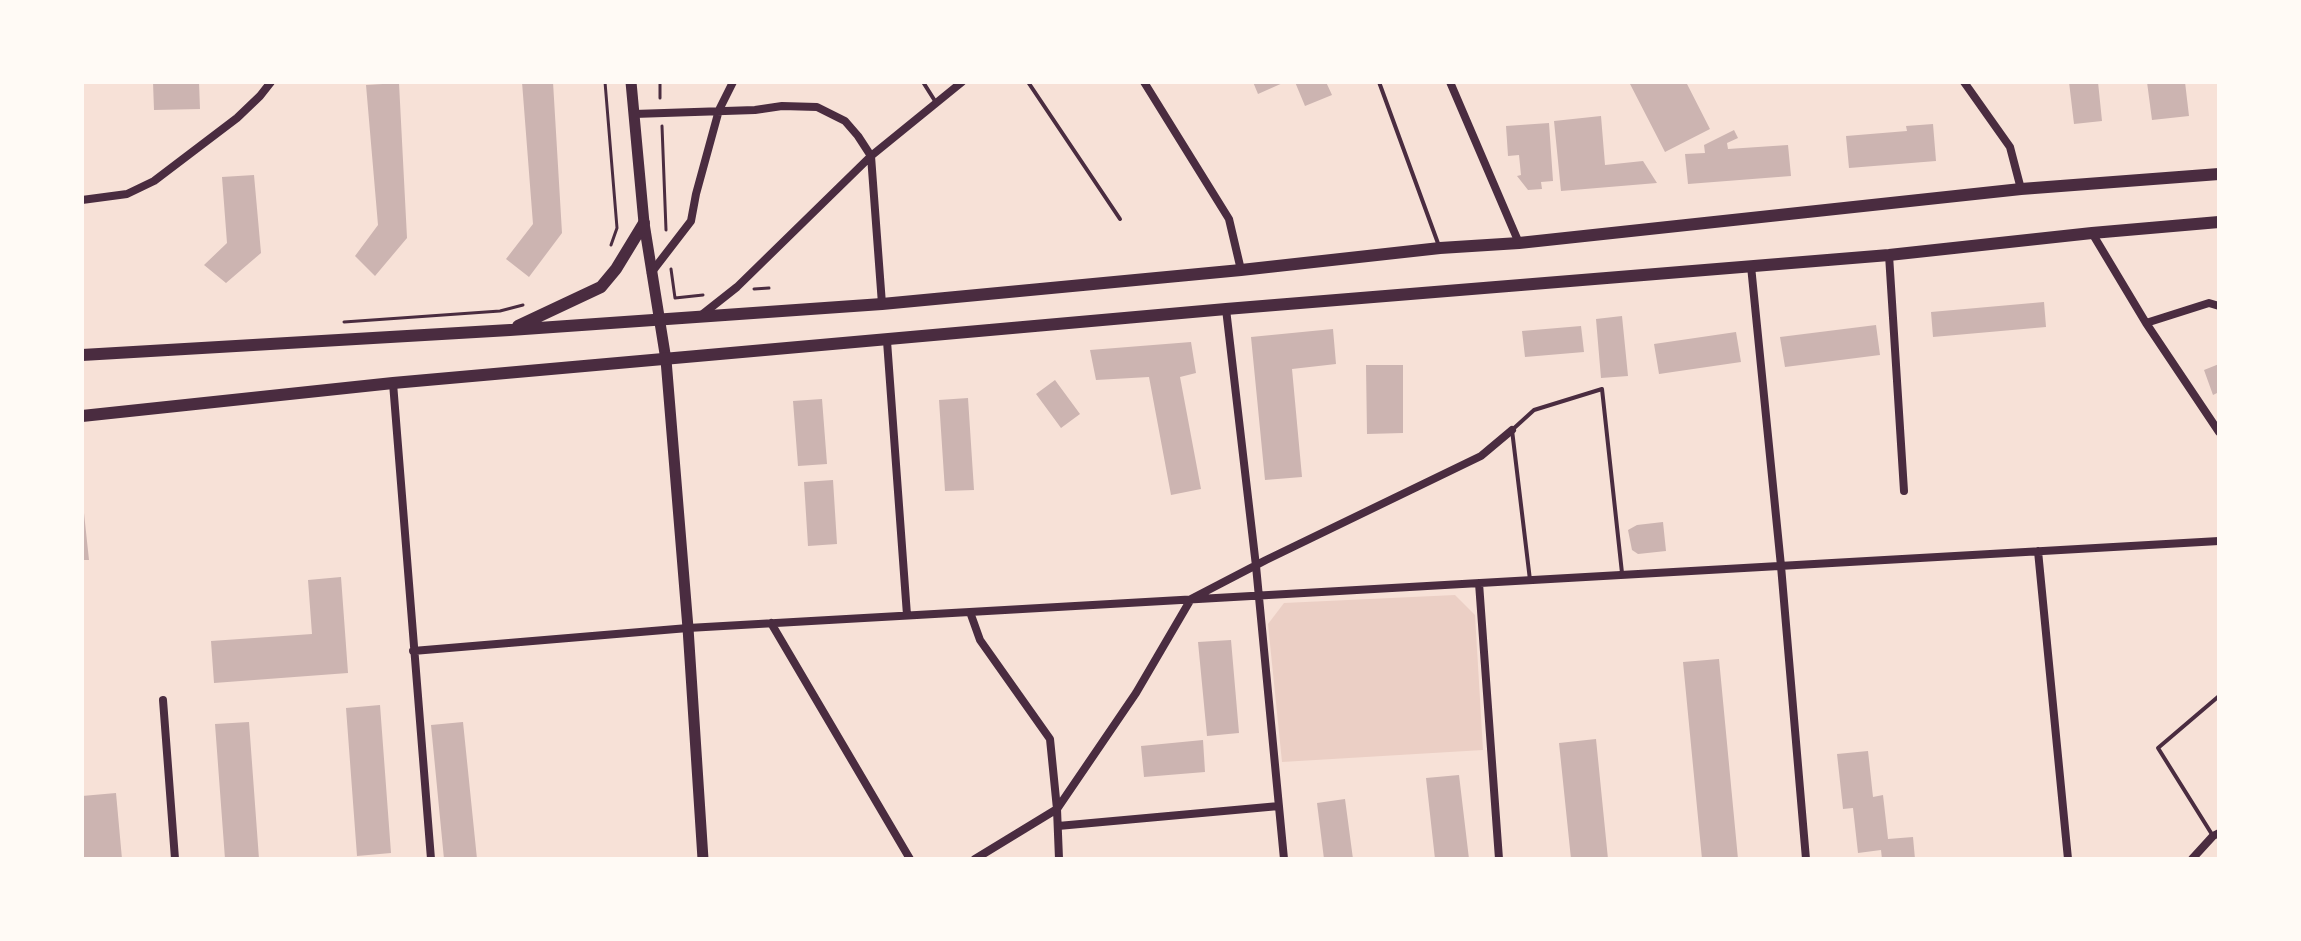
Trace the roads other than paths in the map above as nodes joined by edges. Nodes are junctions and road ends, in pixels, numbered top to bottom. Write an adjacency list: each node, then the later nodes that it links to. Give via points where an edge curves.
1 (271, 82): 17 (street, via 237,118 154,181 127,194)
2 (631, 82): 13 (main road)
3 (733, 82): 12 (street)
4 (923, 82): 11 (lane)
5 (962, 82): 11 (street)
6 (1028, 82): 18 (lane)
7 (1144, 82): 26 (street, via 1229,219)
8 (1379, 82): 23 (lane)
9 (1450, 82): 22 (street)
10 (1964, 82): 16 (street, via 2010,147)
11 (936, 103): 14 (street)
12 (719, 110): 13 (street); 14 (street, via 817,107 845,121); 27 (street, via 691,221)
13 (634, 114): 20 (main road)
14 (871, 156): 28 (street); 31 (street, via 737,287)
15 (2219, 174): 16 (main road)
16 (2021, 189): 22 (main road)
17 (82, 200)
18 (1120, 219)
19 (2219, 222): 21 (main road)
20 (644, 223): 27 (main road); 34 (main road, via 601,287)
21 (2092, 233): 24 (main road); 33 (street)
22 (1519, 243): 23 (main road)
23 (1440, 248): 26 (main road)
24 (1889, 255): 25 (main road); 42 (street)
25 (1751, 266): 30 (main road); 46 (street)
26 (1241, 270): 28 (main road)
27 (651, 273): 32 (main road)
28 (882, 304): 31 (main road)
29 (2219, 306): 33 (street, via 2209,303)
30 (1226, 309): 35 (main road); 45 (street)
31 (698, 317): 32 (main road)
32 (661, 319): 34 (main road); 37 (main road)
33 (2146, 323): 41 (street)
34 (510, 330): 36 (main road)
35 (887, 341): 37 (main road); 53 (street)
36 (82, 355)
37 (666, 360): 38 (main road); 55 (main road)
38 (393, 383): 39 (main road); 56 (street)
39 (82, 416)
40 (1512, 430): 45 (street, via 1481,456); 47 (lane, via 1534,410 1602,389); 48 (lane)
41 (2219, 432)
42 (1904, 491)
43 (2219, 541): 44 (street)
44 (2038, 551): 46 (street); 72 (street)
45 (1256, 566): 50 (street); 51 (street)
46 (1781, 566): 47 (street); 71 (street)
47 (1622, 574): 48 (street)
48 (1530, 580): 49 (street)
49 (1479, 583): 50 (street); 70 (street)
50 (1259, 595): 51 (street); 59 (street)
51 (1191, 599): 52 (street); 60 (street, via 1136,693)
52 (970, 612): 53 (street); 60 (street, via 980,640 1050,739)
53 (907, 615): 54 (street)
54 (771, 623): 55 (street); 66 (street)
55 (688, 628): 56 (street); 65 (main road)
56 (413, 651): 64 (street)
57 (2219, 696): 62 (lane, via 2158,748)
58 (163, 700): 63 (street)
59 (1279, 806): 61 (street); 69 (street)
60 (1057, 809): 61 (street); 67 (street)
61 (1058, 826): 68 (street)
62 (2216, 834): 73 (street)
63 (175, 859)
64 (431, 859)
65 (703, 859)
66 (910, 859)
67 (975, 859)
68 (1059, 859)
69 (1284, 859)
70 (1499, 859)
71 (1806, 859)
72 (2068, 859)
73 (2192, 859)

